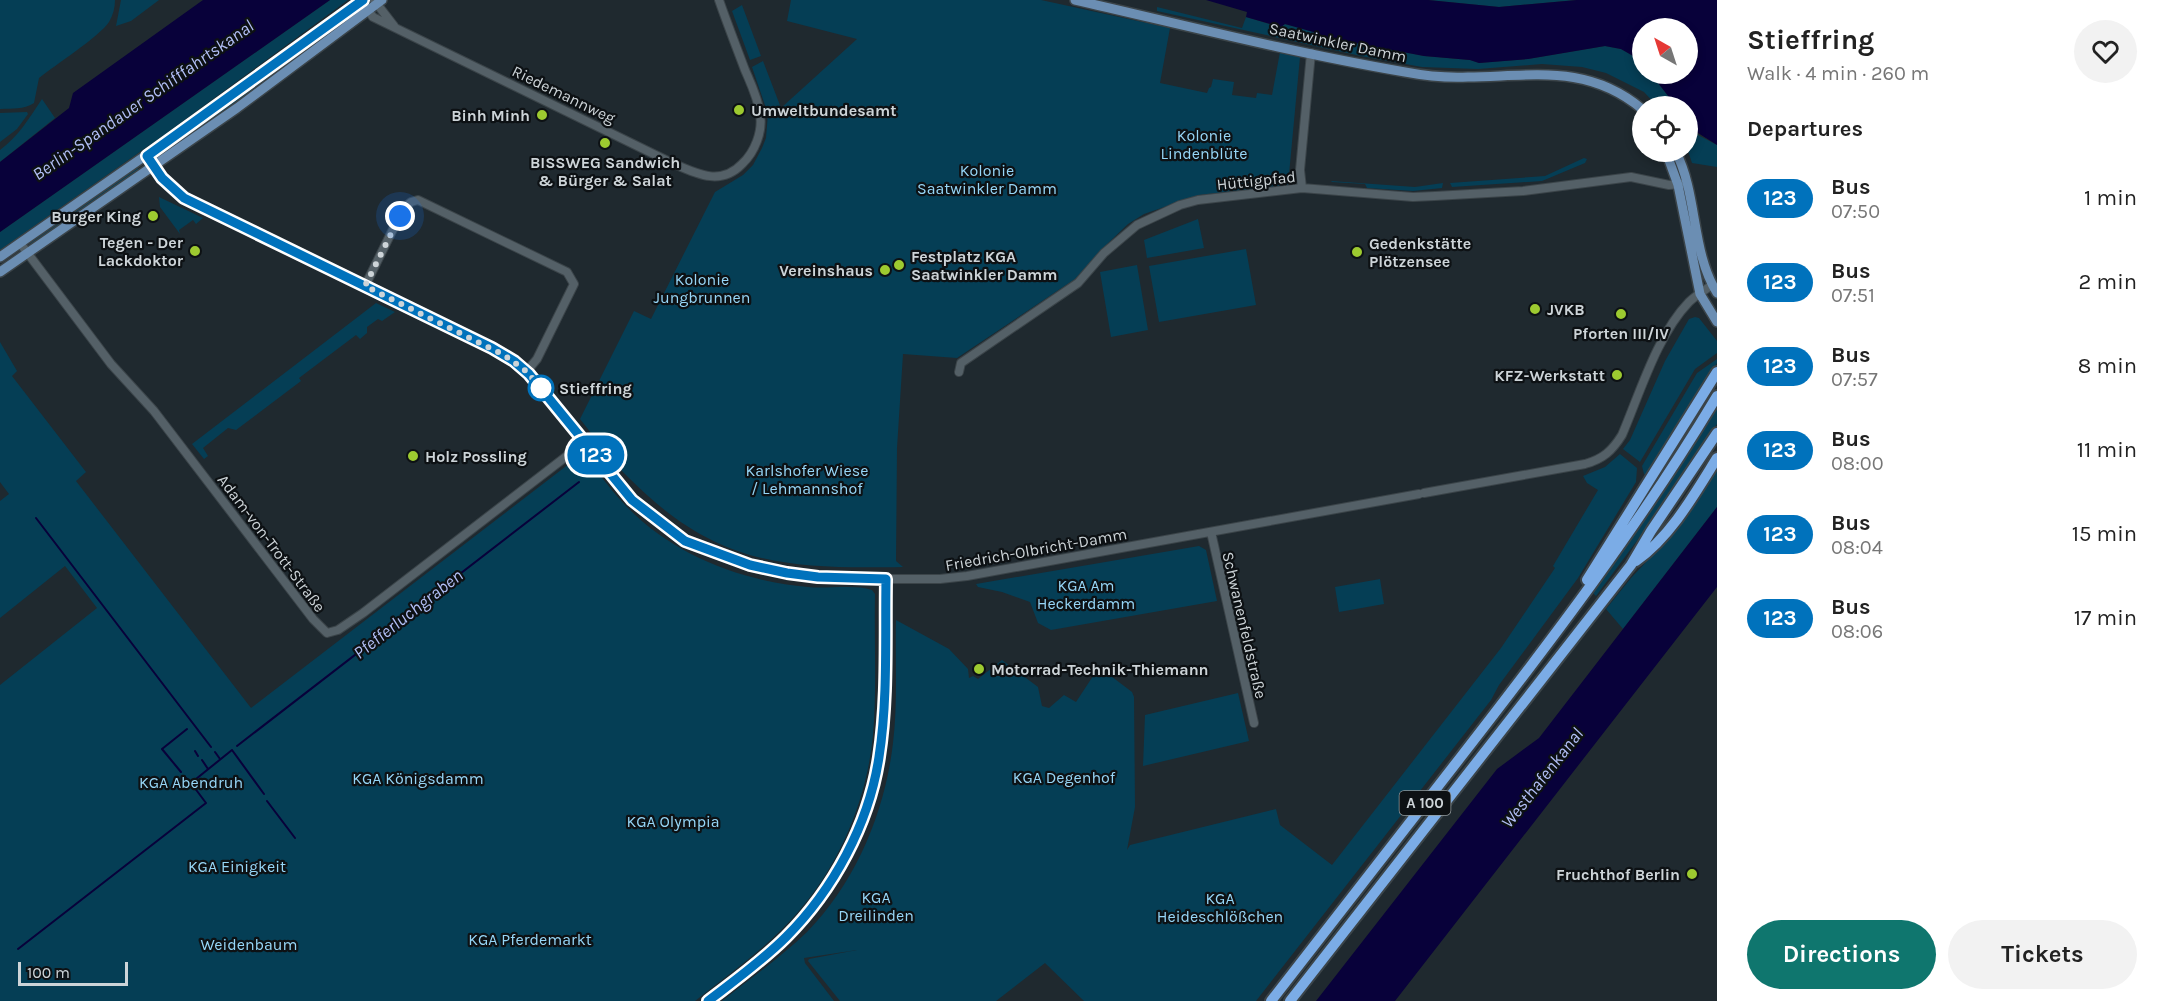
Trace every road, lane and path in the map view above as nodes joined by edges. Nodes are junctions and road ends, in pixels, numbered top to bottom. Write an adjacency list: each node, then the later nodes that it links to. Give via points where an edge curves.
1 (719, 0): 6 (street, Riedemannweg, via 756,97 760,130 748,159 736,170 712,178 694,173)
2 (1075, 0): 7 (main road, Saatwinkler Damm)
3 (362, 1): 5 (street, Riedemannweg); 11 (main road)
4 (378, 1): 5 (main road); 6 (street, Riedemannweg)
5 (368, 10): 6 (street, Riedemannweg); 14 (main road)
6 (394, 27)
7 (1311, 53): 8 (main road, Saatwinkler Damm, via 1421,75 1560,75); 16 (street, via 1300,170)
8 (1598, 83): 9 (main road, Saatwinkler Damm); 10 (main road, Saatwinkler Damm)
9 (1632, 101)
10 (1632, 106)
11 (147, 156): 14 (street, Friedrich-Olbricht-Damm); 17 (main road)
12 (1671, 162): 15 (main road)
13 (1678, 162): 15 (main road)
14 (154, 166): 18 (main road); 21 (street, Friedrich-Olbricht-Damm, via 184,198)
15 (1682, 184): 16 (street, Hüttigpfad, via 1631,177 1523,191 1413,197); 22 (main road); 23 (main road)
16 (1302, 188): 26 (street, Hüttigpfad, via 1198,200 1148,218 1118,240 1078,283 961,363)
17 (20, 243): 18 (street, Adam-von-Trott-Straße); 19 (main road)
18 (27, 254): 20 (main road); 30 (street, Adam-von-Trott-Straße, via 327,633 359,616)
19 (0, 257)
20 (0, 272)
21 (365, 286): 25 (street, Friedrich-Olbricht-Damm, via 492,348); 25 (street, via 404,209 418,200 567,272 574,284 537,359)
22 (1714, 289): 23 (street, Friedrich-Olbricht-Damm)
23 (1700, 294): 24 (main road); 32 (street, Friedrich-Olbricht-Damm, via 1690,301 1663,341 1622,435 1598,460)
24 (1717, 322)
25 (526, 371): 30 (street, Friedrich-Olbricht-Damm)
26 (959, 372)
27 (1717, 372): 35 (highway, via 1582,589)
28 (1717, 396): 35 (highway, A 100, via 1648,505)
29 (1717, 433): 33 (highway, A 100)
30 (585, 442): 34 (street, Friedrich-Olbricht-Damm, via 632,500 685,541 750,565 787,573)
31 (1717, 458): 33 (highway, via 1662,538)
32 (1211, 532): 34 (street, Friedrich-Olbricht-Damm, via 967,576); 36 (street, Schwanenfeldstraße)
33 (1631, 565): 39 (highway, A 100)
34 (886, 579): 37 (street, via 879,758 855,835 831,880 798,924)
35 (1578, 604): 38 (highway, A 100)
36 (1254, 723)
37 (708, 1001)
38 (1271, 1001)
39 (1290, 1001)

